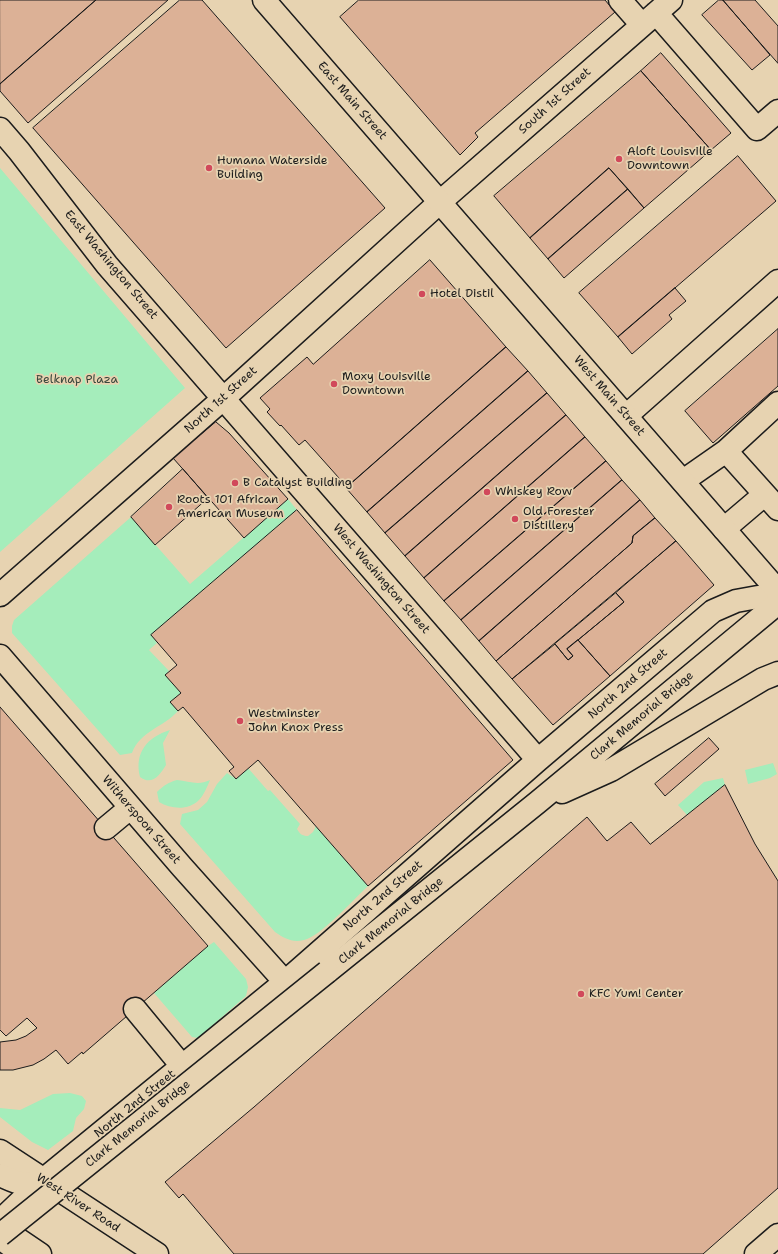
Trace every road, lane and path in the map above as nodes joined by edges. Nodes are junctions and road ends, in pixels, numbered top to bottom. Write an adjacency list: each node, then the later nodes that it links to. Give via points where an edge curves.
1 (264, 0): 6 (main road, East Main Street)
2 (620, 0): 3 (main road)
3 (656, 13): 4 (main road, via 757,129); 6 (main road, South 1st Street)
4 (778, 111)
5 (0, 129): 8 (main road, East Washington Street, via 107,265)
6 (440, 202): 8 (main road, North 1st Street); 10 (main road, West Main Street)
7 (778, 281): 10 (main road)
8 (224, 398): 16 (main road, North 1st Street); 21 (main road, West Washington Street)
9 (776, 409): 11 (main road)
10 (626, 416): 12 (main road, West Main Street)
11 (726, 451): 12 (main road); 13 (main road)
12 (683, 481): 14 (main road, West Main Street)
13 (771, 502): 14 (main road)
14 (724, 528): 15 (main road, West Main Street)
15 (778, 591)
16 (0, 595)
17 (778, 598): 21 (main road, North 2nd Street, via 758,597 736,601 713,611)
18 (778, 603): 22 (main road, Clark Memorial Bridge)
19 (0, 656): 23 (main road, Witherspoon Street)
20 (768, 677): 22 (main road, via 611,770)
21 (538, 760): 25 (main road, North 2nd Street)
22 (538, 802): 33 (main road, Clark Memorial Bridge, bridge)
23 (130, 808): 24 (main road); 25 (main road, Witherspoon Street)
24 (106, 828)
25 (285, 982): 27 (main road, North 2nd Street)
26 (135, 1009): 27 (main road)
27 (182, 1066): 30 (main road, North 2nd Street)
28 (0, 1151): 30 (main road, West River Road)
29 (0, 1175): 30 (main road, via 18,1183 31,1184)
30 (43, 1180): 31 (main road, North 2nd Street); 38 (main road, West River Road)
31 (0, 1221)
32 (0, 1227): 37 (main road)
33 (0, 1235)
34 (778, 1235): 39 (main road)
35 (0, 1238): 36 (main road)
36 (22, 1254)
37 (40, 1254)
38 (157, 1254)
39 (756, 1254)

